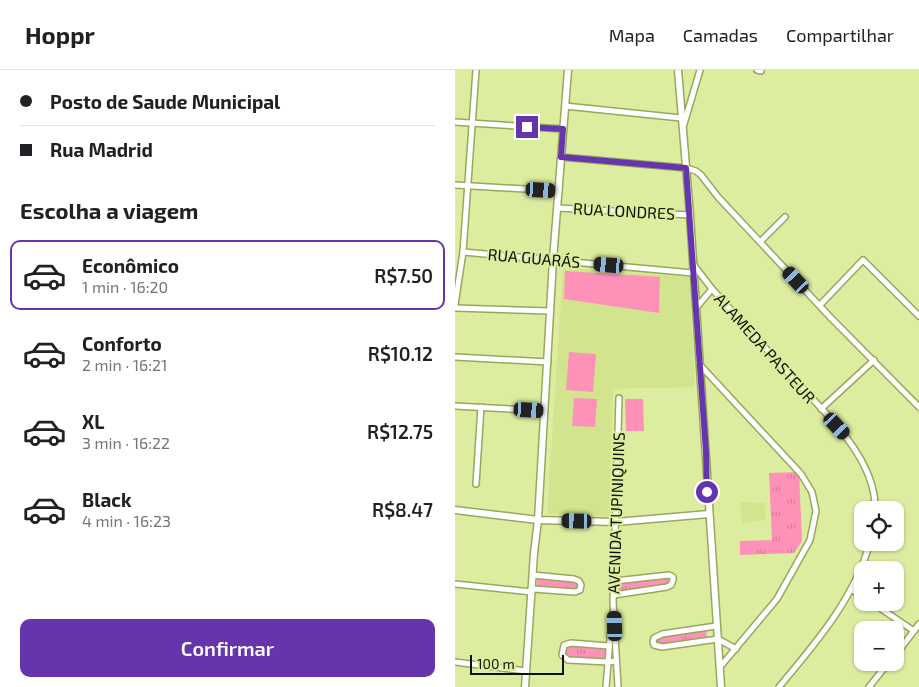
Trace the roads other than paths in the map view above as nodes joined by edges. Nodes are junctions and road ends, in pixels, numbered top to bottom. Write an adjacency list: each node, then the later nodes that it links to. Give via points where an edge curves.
1 (476, 70): 8 (street)
2 (568, 70): 5 (street)
3 (678, 70): 6 (street)
4 (700, 70): 10 (street)
5 (565, 106): 6 (street); 9 (street)
6 (681, 118): 10 (street)
7 (455, 122): 8 (street)
8 (473, 124): 9 (street); 14 (street)
9 (563, 129): 11 (street)
10 (682, 130): 12 (street)
11 (561, 157): 12 (street); 15 (street)
12 (686, 168): 17 (street); 19 (street, via 701,174)
13 (455, 185): 14 (street)
14 (468, 186): 15 (street); 20 (street)
15 (559, 191): 16 (street)
16 (558, 208): 17 (street, RUA LONDRES); 21 (street)
17 (690, 215): 22 (street)
18 (785, 217): 19 (street)
19 (760, 242): 25 (street)
20 (463, 252): 21 (street, RUA GUARÁS); 26 (street)
21 (553, 260): 23 (street, RUA GUARÁS); 28 (street)
22 (693, 264): 23 (street); 24 (street, ALAMEDA PASTEUR)
23 (693, 273): 27 (street)
24 (712, 290): 27 (street); 38 (street, ALAMEDA PASTEUR)
25 (820, 305): 29 (street, via 863,260); 31 (street)
26 (455, 306): 28 (street)
27 (696, 308): 33 (street)
28 (550, 312): 32 (street)
29 (919, 316)
30 (455, 357): 32 (street)
31 (874, 360): 35 (street); 38 (street)
32 (548, 362): 39 (street)
33 (700, 365): 43 (street); 62 (street, via 801,474 812,492 816,510 810,540 788,581)
34 (619, 398): 45 (street, AVENIDA TUPINIQUINS)
35 (918, 403)
36 (455, 406): 37 (street)
37 (481, 407): 39 (street); 40 (street)
38 (821, 409): 41 (street, ALAMEDA PASTEUR, via 861,458 873,486)
39 (545, 411): 44 (street)
40 (476, 484)
41 (874, 501)
42 (455, 510): 44 (street)
43 (709, 514): 45 (street); 57 (street)
44 (538, 520): 45 (street); 47 (street)
45 (616, 522): 48 (street, AVENIDA TUPINIQUINS)
46 (866, 551): 50 (street)
47 (533, 575): 51 (street); 51 (street, via 575,579 581,585 575,592)
48 (615, 581): 53 (street, AVENIDA TUPINIQUINS); 53 (street, via 673,577 671,585)
49 (455, 584): 51 (street)
50 (851, 589): 52 (street); 73 (street, via 830,623)
51 (533, 590): 67 (street)
52 (854, 591)
53 (614, 595): 54 (street, AVENIDA TUPINIQUINS)
54 (613, 602): 61 (street); 63 (street, AVENIDA TUPINIQUINS)
55 (884, 611): 58 (street)
56 (919, 624): 58 (street)
57 (716, 626): 59 (street); 59 (street, via 662,634 653,642 662,647)
58 (914, 631): 60 (street)
59 (718, 639): 62 (street); 66 (street)
60 (904, 644)
61 (609, 646): 65 (street); 65 (street, via 571,643 564,645 563,650 568,660)
62 (736, 649): 66 (street)
63 (616, 661): 65 (street); 71 (street, AVENIDA TUPINIQUINS)
64 (455, 662): 67 (street)
65 (608, 662): 70 (street)
66 (720, 667): 72 (street)
67 (526, 671): 69 (street)
68 (882, 671): 74 (street)
69 (525, 687)
70 (606, 687)
71 (618, 687)
72 (719, 687)
73 (779, 687)
74 (869, 687)

